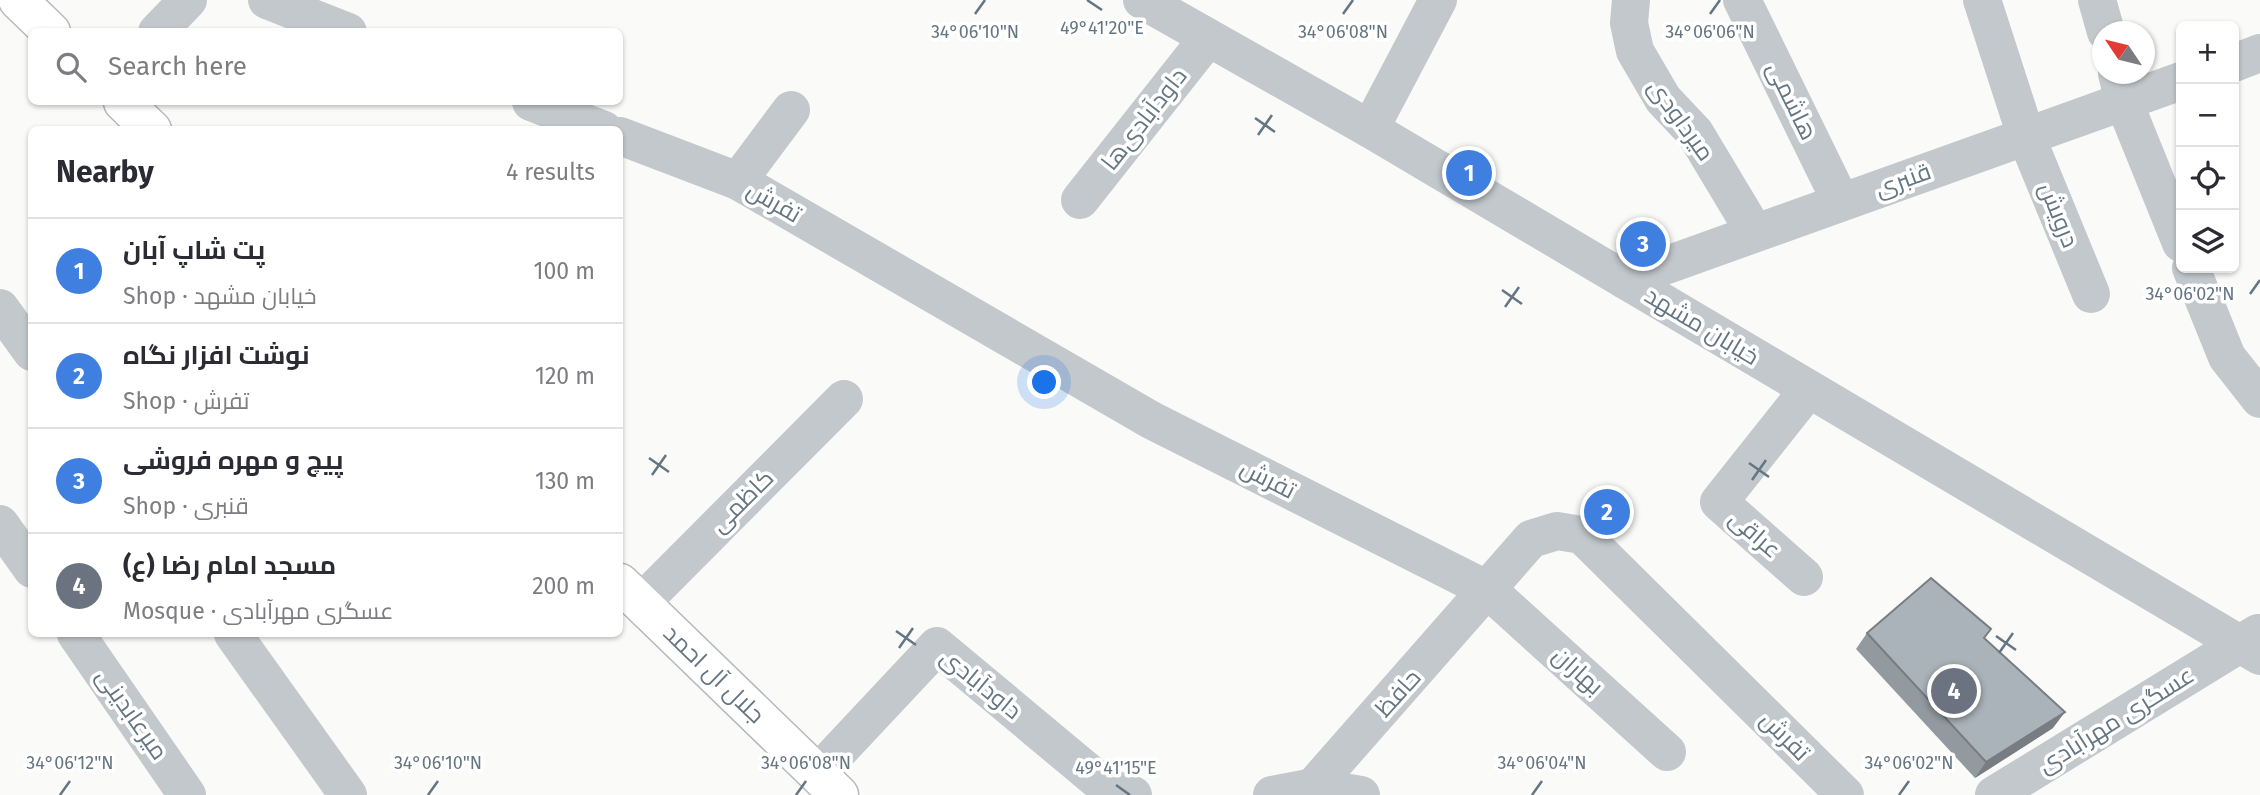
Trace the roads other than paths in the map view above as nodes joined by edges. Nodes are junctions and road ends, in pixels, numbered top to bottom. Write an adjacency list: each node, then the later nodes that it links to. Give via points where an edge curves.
1 (18, 0): 11 (main road)
2 (188, 0): 12 (street)
3 (267, 0): 13 (street)
4 (1438, 0): 24 (street)
5 (1631, 0): 31 (street, میرداودی, via 1629,23 1635,51 1663,99 1695,133)
6 (1742, 0): 29 (street, هاشمی)
7 (1982, 0): 25 (street, درویش)
8 (2097, 0): 10 (street)
9 (1163, 5): 14 (street, خیابان مشهد)
10 (2103, 21)
11 (47, 28)
12 (161, 28)
13 (338, 28)
14 (1208, 38): 24 (street, خیابان مشهد); 28 (street, داودآبادی‌ها)
15 (2260, 53): 16 (street)
16 (2239, 61)
17 (2176, 82): 18 (street, قنبری)
18 (2120, 88): 25 (street, قنبری); 30 (street)
19 (126, 105): 22 (main road)
20 (539, 105): 23 (street)
21 (791, 110): 27 (street)
22 (148, 126)
23 (594, 126)
24 (1370, 130): 33 (street, خیابان مشهد)
25 (2026, 136): 29 (street, قنبری); 34 (street, درویش)
26 (623, 137): 27 (street, تفرش)
27 (738, 181): 43 (street, تفرش, via 1152,420)
28 (1080, 200)
29 (1841, 202): 31 (street, قنبری)
30 (2176, 230)
31 (1755, 233): 33 (street, قنبری)
32 (2193, 273): 39 (street, via 2227,358)
33 (1625, 279): 37 (street, خیابان مشهد)
34 (2091, 294)
35 (0, 308): 36 (street)
36 (28, 346)
37 (1808, 390): 42 (street, عراقی, via 1718,502); 47 (street, خیابان مشهد)
38 (844, 399): 44 (street, کاظمی)
39 (2260, 399)
40 (0, 524): 41 (street)
41 (28, 563)
42 (1804, 577)
43 (1488, 590): 50 (street, بهاران); 52 (street, حافظ); 58 (street, تفرش, via 1531,539 1558,531 1582,535)
44 (630, 593): 51 (main road, جلال آل احمد)
45 (78, 637): 53 (street, میرعابدینی)
46 (235, 637): 54 (street)
47 (2253, 644): 49 (street, عسگری مهرآبادی)
48 (2039, 725): 49 (street)
49 (2069, 749): 59 (street, عسگری مهرآبادی)
50 (1667, 752)
51 (828, 784): 55 (street, داودآبادی, via 937,646 1107,787)
52 (1310, 791): 56 (street); 57 (street)
53 (187, 795)
54 (348, 795)
55 (1133, 795)
56 (1272, 795)
57 (1361, 795)
58 (1844, 795)
59 (1994, 795)

